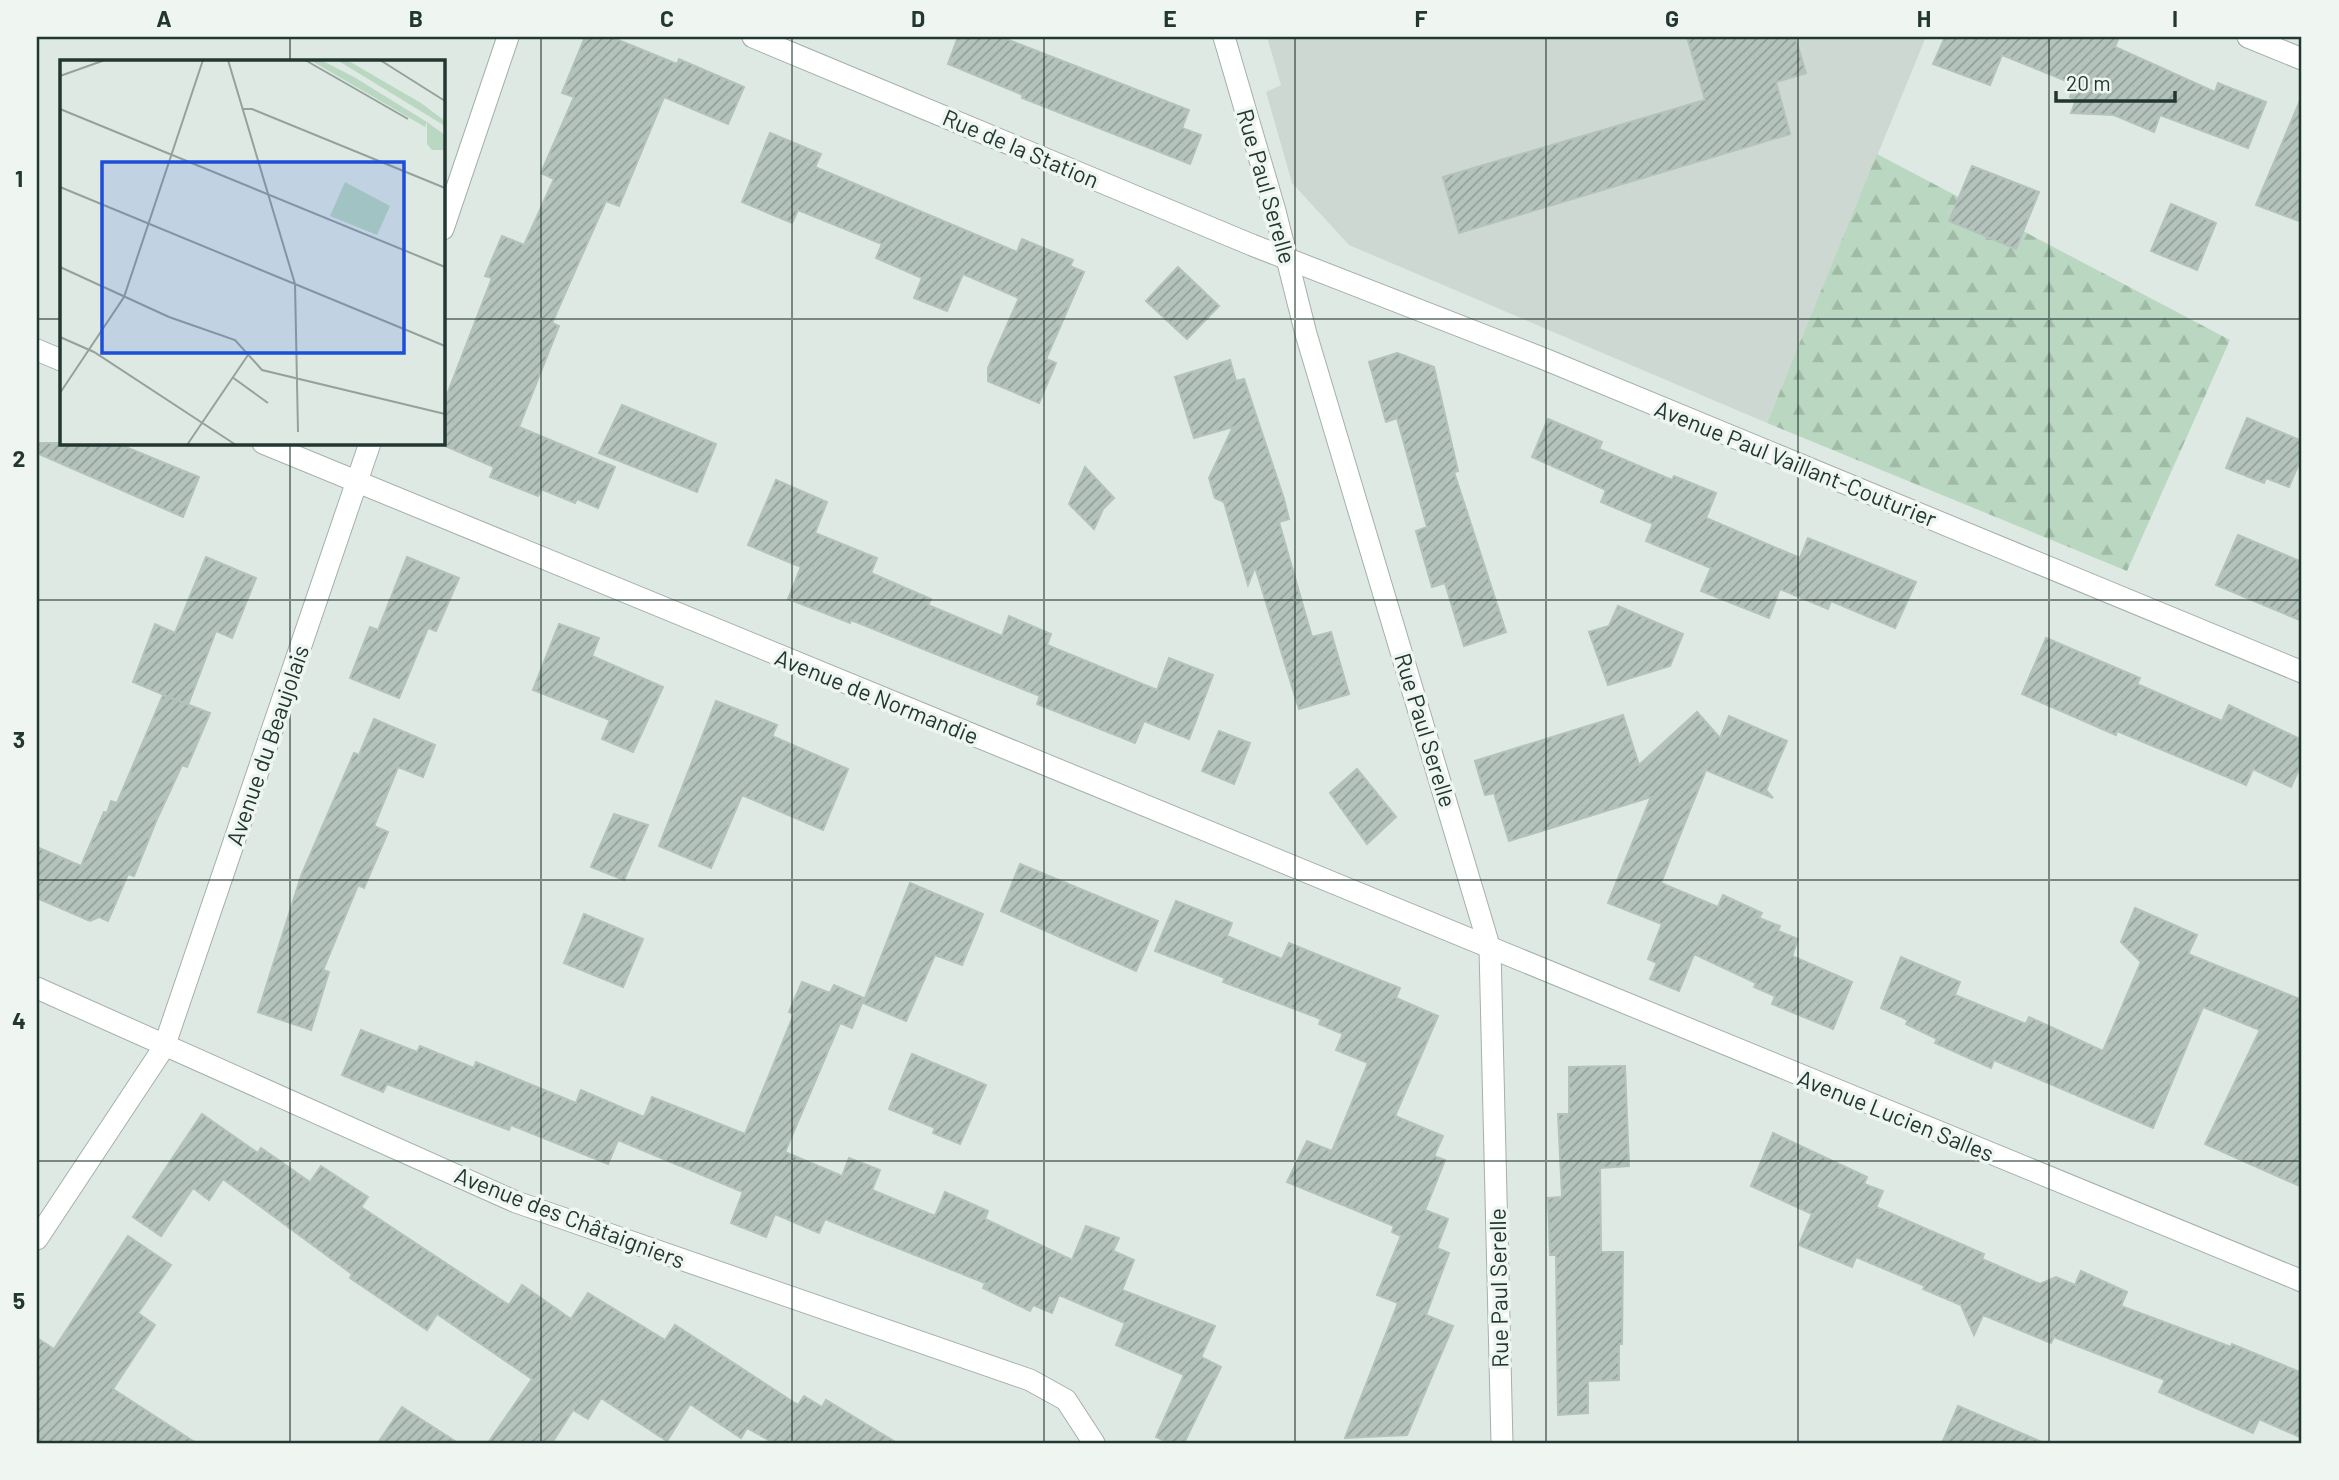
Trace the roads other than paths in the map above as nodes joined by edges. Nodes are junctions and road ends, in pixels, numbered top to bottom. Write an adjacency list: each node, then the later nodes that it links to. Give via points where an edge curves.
1 (508, 37): 6 (street)
2 (753, 37): 7 (street, Rue de la Station)
3 (1224, 37): 7 (street, Rue Paul Serelle)
4 (2248, 37): 5 (street)
5 (2302, 59)
6 (444, 226)
7 (1288, 259): 13 (street, Avenue Paul Vaillant-Couturier, via 1542,358); 14 (street, Rue Paul Serelle, via 1306,334)
8 (37, 349): 9 (street)
9 (60, 360)
10 (265, 444): 12 (street, Avenue de Normandie)
11 (370, 444): 12 (street, Avenue du Beaujolais)
12 (357, 481): 14 (street, Avenue de Normandie); 16 (street, Avenue du Beaujolais)
13 (2302, 672)
14 (1490, 948): 18 (street, Avenue Lucien Salles); 20 (street, Rue Paul Serelle)
15 (37, 988): 16 (street, Avenue des Châtaigniers)
16 (164, 1047): 17 (street, Avenue du Beaujolais); 19 (street, Avenue des Châtaigniers, via 516,1202 1030,1380 1066,1400)
17 (37, 1239)
18 (2302, 1281)
19 (1094, 1443)
20 (1502, 1443)

